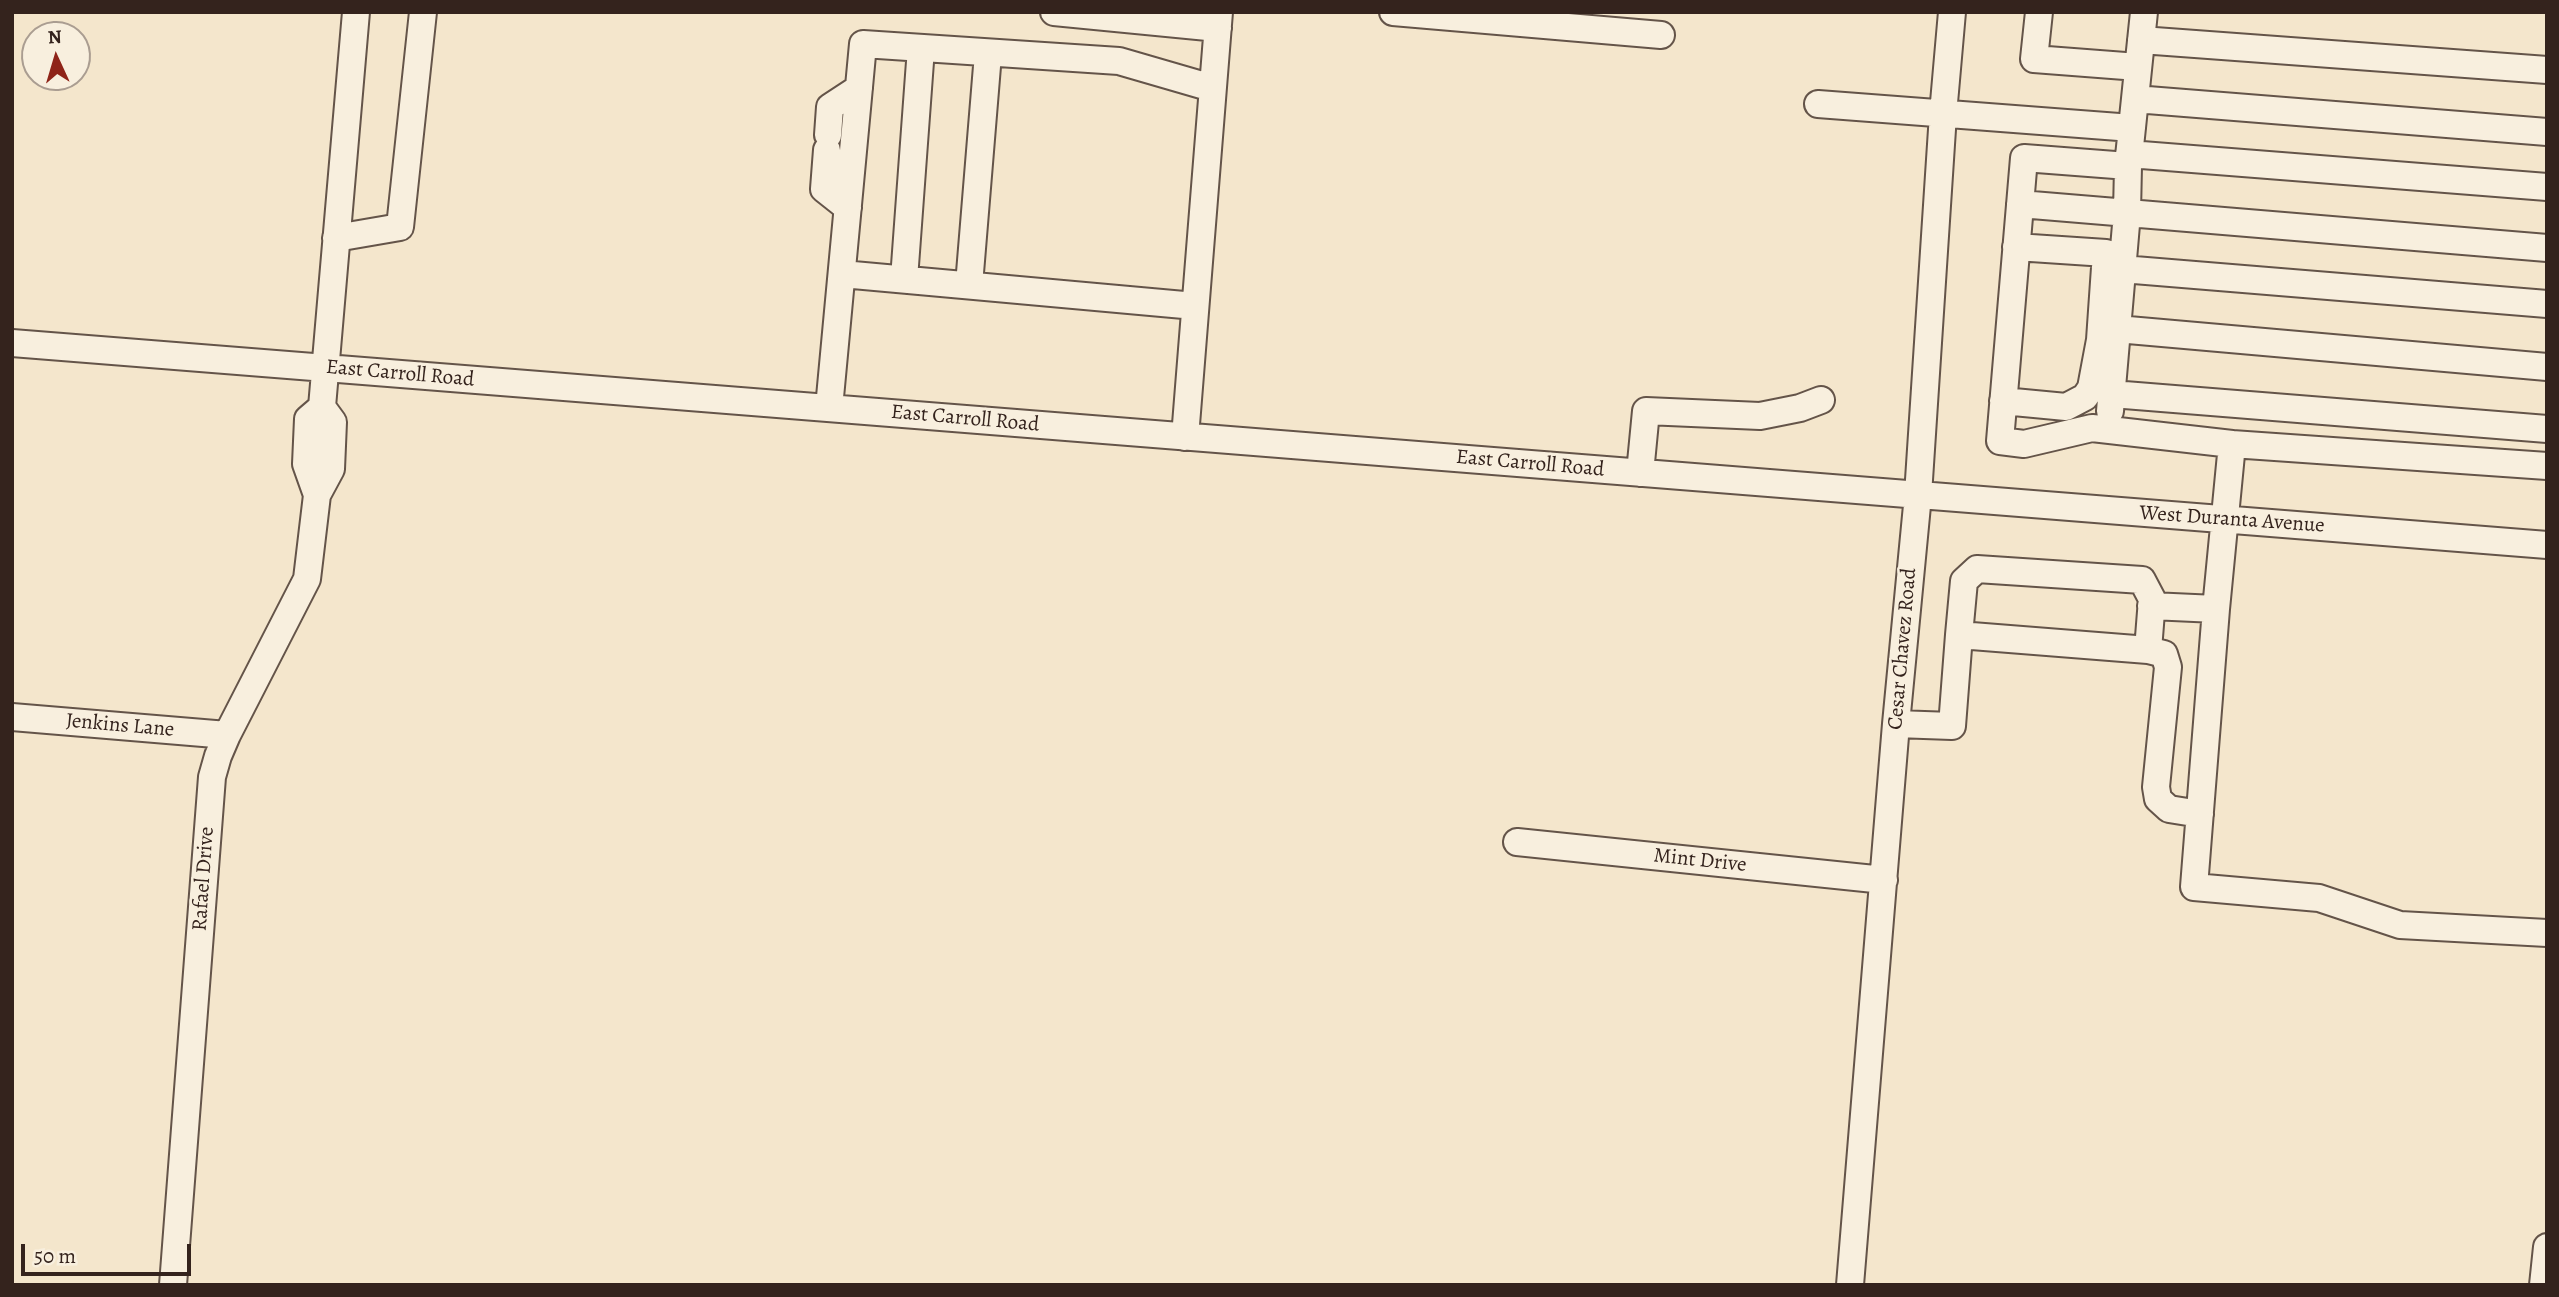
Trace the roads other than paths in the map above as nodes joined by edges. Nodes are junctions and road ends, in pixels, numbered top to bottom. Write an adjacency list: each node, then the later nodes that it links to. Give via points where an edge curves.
1 (356, 12): 27 (street, Rafael Drive)
2 (423, 12): 27 (street, via 400,227)
3 (1054, 12): 9 (street)
4 (1393, 12): 8 (street)
5 (1952, 12): 20 (street, Cesar Chavez Road)
6 (2039, 12): 14 (street, via 2034,60)
7 (2144, 12): 11 (street)
8 (1498, 17): 10 (street)
9 (1219, 20): 17 (street)
10 (1661, 35)
11 (2141, 40): 14 (street); 15 (street)
12 (921, 48): 13 (street); 16 (street, via 863,44); 32 (street)
13 (988, 54): 17 (street, via 1119,61); 33 (street)
14 (2138, 67): 18 (street)
15 (2547, 70)
16 (859, 88): 25 (street); 25 (street, via 830,107 824,189)
17 (1212, 88): 35 (street)
18 (2135, 99): 21 (street); 22 (street)
19 (1818, 104): 20 (street)
20 (1942, 114): 22 (street); 50 (street, Cesar Chavez Road)
21 (2547, 132)
22 (2130, 149): 23 (street); 24 (street, via 2024,158); 26 (street)
23 (2547, 187)
24 (2020, 204): 26 (street); 28 (street)
25 (848, 208): 31 (street)
26 (2127, 213): 29 (street); 30 (street)
27 (336, 238): 39 (street, Rafael Drive)
28 (2016, 247): 30 (street); 42 (street)
29 (2547, 248)
30 (2117, 259): 34 (street); 36 (street); 42 (street, via 2091,388 2085,397 2066,407)
31 (842, 274): 32 (street); 43 (street)
32 (904, 279): 33 (street)
33 (969, 285): 35 (street)
34 (2547, 304)
35 (1195, 306): 46 (street)
36 (2117, 329): 38 (street); 40 (street)
37 (12, 343): 39 (street, East Carroll Road)
38 (2547, 367)
39 (325, 368): 43 (street, East Carroll Road); 59 (street, Rafael Drive, via 323,407 308,419 320,437 306,464 317,495 307,579)
40 (2112, 394): 44 (street); 45 (street)
41 (1821, 400): 49 (street, via 1760,416 1646,411)
42 (2003, 401): 45 (street, via 2000,441 2024,444 2092,428)
43 (829, 408): 46 (street, East Carroll Road)
44 (2547, 429)
45 (2108, 430): 47 (street)
46 (1185, 437): 49 (street, East Carroll Road)
47 (2232, 444): 48 (street); 51 (street)
48 (2547, 466)
49 (1640, 473): 50 (street, East Carroll Road)
50 (1918, 495): 51 (street, West Duranta Avenue); 58 (street, Cesar Chavez Road)
51 (2224, 519): 52 (street, West Duranta Avenue); 54 (street)
52 (2547, 545)
53 (2151, 607): 54 (street); 55 (street, via 2142,580 1977,569 1964,580); 56 (street)
54 (2216, 610): 60 (street)
55 (1959, 635): 56 (street); 58 (street, via 1952,726)
56 (2148, 650): 60 (street, via 2164,654 2168,667 2158,799 2169,809)
57 (12, 717): 59 (street, Jenkins Lane)
58 (1896, 724): 62 (street, Cesar Chavez Road)
59 (227, 735): 65 (street, Rafael Drive, via 212,777)
60 (2200, 814): 63 (street, via 2194,887 2319,898 2400,925)
61 (1517, 842): 62 (street, Mint Drive)
62 (1884, 880): 66 (street, Cesar Chavez Road)
63 (2547, 933)
64 (2547, 1247): 67 (street)
65 (173, 1285)
66 (1850, 1285)
67 (2543, 1285)

